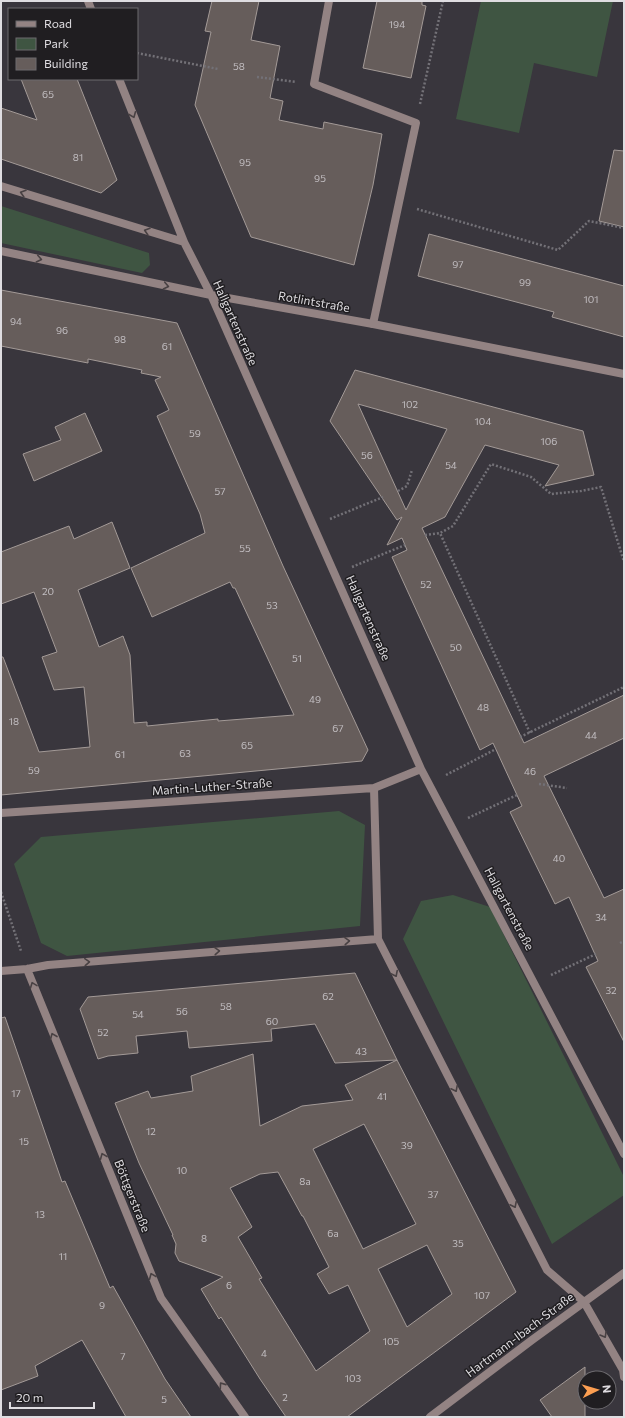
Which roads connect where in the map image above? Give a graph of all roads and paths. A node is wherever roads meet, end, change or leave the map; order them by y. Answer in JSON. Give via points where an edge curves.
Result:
{"nodes":[{"id":1,"x":329,"y":1,"type":"edge"},
{"id":2,"x":443,"y":1,"type":"edge"},
{"id":3,"x":138,"y":53,"type":"edge"},
{"id":4,"x":218,"y":69,"type":"dead end"},
{"id":5,"x":257,"y":77,"type":"dead end"},
{"id":6,"x":119,"y":80,"type":"edge"},
{"id":7,"x":314,"y":84,"type":"junction"},
{"id":8,"x":416,"y":123,"type":"junction"},
{"id":9,"x":1,"y":186,"type":"edge"},
{"id":10,"x":426,"y":212,"type":"dead end"},
{"id":11,"x":624,"y":228,"type":"edge"},
{"id":12,"x":184,"y":242,"type":"junction"},
{"id":13,"x":1,"y":251,"type":"edge"},
{"id":14,"x":211,"y":296,"type":"junction"},
{"id":15,"x":373,"y":324,"type":"junction"},
{"id":16,"x":624,"y":374,"type":"edge"},
{"id":17,"x":412,"y":470,"type":"dead end"},
{"id":18,"x":398,"y":491,"type":"dead end"},
{"id":19,"x":383,"y":497,"type":"dead end"},
{"id":20,"x":313,"y":526,"type":"junction"},
{"id":21,"x":440,"y":532,"type":"junction"},
{"id":22,"x":425,"y":535,"type":"dead end"},
{"id":23,"x":405,"y":545,"type":"dead end"},
{"id":24,"x":624,"y":562,"type":"edge"},
{"id":25,"x":335,"y":575,"type":"junction"},
{"id":26,"x":624,"y":687,"type":"edge"},
{"id":27,"x":530,"y":733,"type":"junction"},
{"id":28,"x":520,"y":737,"type":"dead end"},
{"id":29,"x":496,"y":749,"type":"dead end"},
{"id":30,"x":421,"y":769,"type":"junction"},
{"id":31,"x":429,"y":783,"type":"junction"},
{"id":32,"x":539,"y":784,"type":"dead end"},
{"id":33,"x":374,"y":788,"type":"junction"},
{"id":34,"x":566,"y":788,"type":"dead end"},
{"id":35,"x":517,"y":795,"type":"dead end"},
{"id":36,"x":1,"y":814,"type":"edge"},
{"id":37,"x":452,"y":827,"type":"junction"},
{"id":38,"x":1,"y":892,"type":"edge"},
{"id":39,"x":378,"y":939,"type":"junction"},
{"id":40,"x":624,"y":942,"type":"edge"},
{"id":41,"x":620,"y":943,"type":"dead end"},
{"id":42,"x":596,"y":954,"type":"dead end"},
{"id":43,"x":27,"y":969,"type":"junction"},
{"id":44,"x":1,"y":971,"type":"edge"},
{"id":45,"x":534,"y":983,"type":"junction"},
{"id":46,"x":624,"y":1154,"type":"edge"},
{"id":47,"x":624,"y":1273,"type":"edge"},
{"id":48,"x":584,"y":1302,"type":"junction"},
{"id":49,"x":624,"y":1377,"type":"edge"},
{"id":50,"x":245,"y":1417,"type":"edge"},
{"id":51,"x":430,"y":1417,"type":"edge"}],
"edges":[{"from":1,"to":7,"type":"street"},
{"from":2,"to":8,"type":"path"},
{"from":3,"to":4,"type":"path"},
{"from":5,"to":7,"type":"path"},
{"from":6,"to":12,"type":"street","name":"Hallgartenstraße","one_way":true},
{"from":7,"to":8,"type":"street"},
{"from":8,"to":15,"type":"street"},
{"from":12,"to":9,"type":"street","one_way":true},
{"from":10,"to":11,"type":"path","via":[[558,250],[589,221]]},
{"from":12,"to":14,"type":"street","name":"Hallgartenstraße"},
{"from":13,"to":14,"type":"street","name":"Rotlintstraße","one_way":true},
{"from":14,"to":15,"type":"street","name":"Rotlintstraße"},
{"from":14,"to":20,"type":"street","name":"Hallgartenstraße"},
{"from":15,"to":16,"type":"street","name":"Rotlintstraße"},
{"from":17,"to":18,"type":"path","via":[[408,486]]},
{"from":19,"to":20,"type":"path"},
{"from":20,"to":25,"type":"street","name":"Hallgartenstraße"},
{"from":21,"to":22,"type":"path"},
{"from":21,"to":24,"type":"path","via":[[453,526],[491,464],[531,477],[551,494],[601,486]]},
{"from":21,"to":27,"type":"path"},
{"from":23,"to":25,"type":"path"},
{"from":25,"to":30,"type":"street","name":"Hallgartenstraße"},
{"from":26,"to":27,"type":"path"},
{"from":27,"to":28,"type":"path"},
{"from":29,"to":31,"type":"path"},
{"from":30,"to":31,"type":"street","name":"Hallgartenstraße"},
{"from":30,"to":33,"type":"street","name":"Martin-Luther-Straße"},
{"from":31,"to":37,"type":"street","name":"Hallgartenstraße"},
{"from":32,"to":34,"type":"path"},
{"from":33,"to":36,"type":"street","name":"Martin-Luther-Straße"},
{"from":33,"to":39,"type":"street"},
{"from":35,"to":37,"type":"path"},
{"from":37,"to":45,"type":"street","name":"Hallgartenstraße"},
{"from":38,"to":43,"type":"path"},
{"from":43,"to":39,"type":"street","one_way":true,"via":[[48,965]]},
{"from":39,"to":48,"type":"street","one_way":true,"via":[[547,1270]]},
{"from":40,"to":41,"type":"path"},
{"from":42,"to":45,"type":"path"},
{"from":43,"to":44,"type":"street"},
{"from":50,"to":43,"type":"street","name":"Böttgerstraße","one_way":true,"via":[[161,1298]]},
{"from":45,"to":46,"type":"street","name":"Hallgartenstraße"},
{"from":47,"to":48,"type":"street","name":"Hartmann-Ibach-Straße"},
{"from":48,"to":49,"type":"street","one_way":true,"via":[[623,1370]]},
{"from":48,"to":51,"type":"street","name":"Hartmann-Ibach-Straße"}]}
